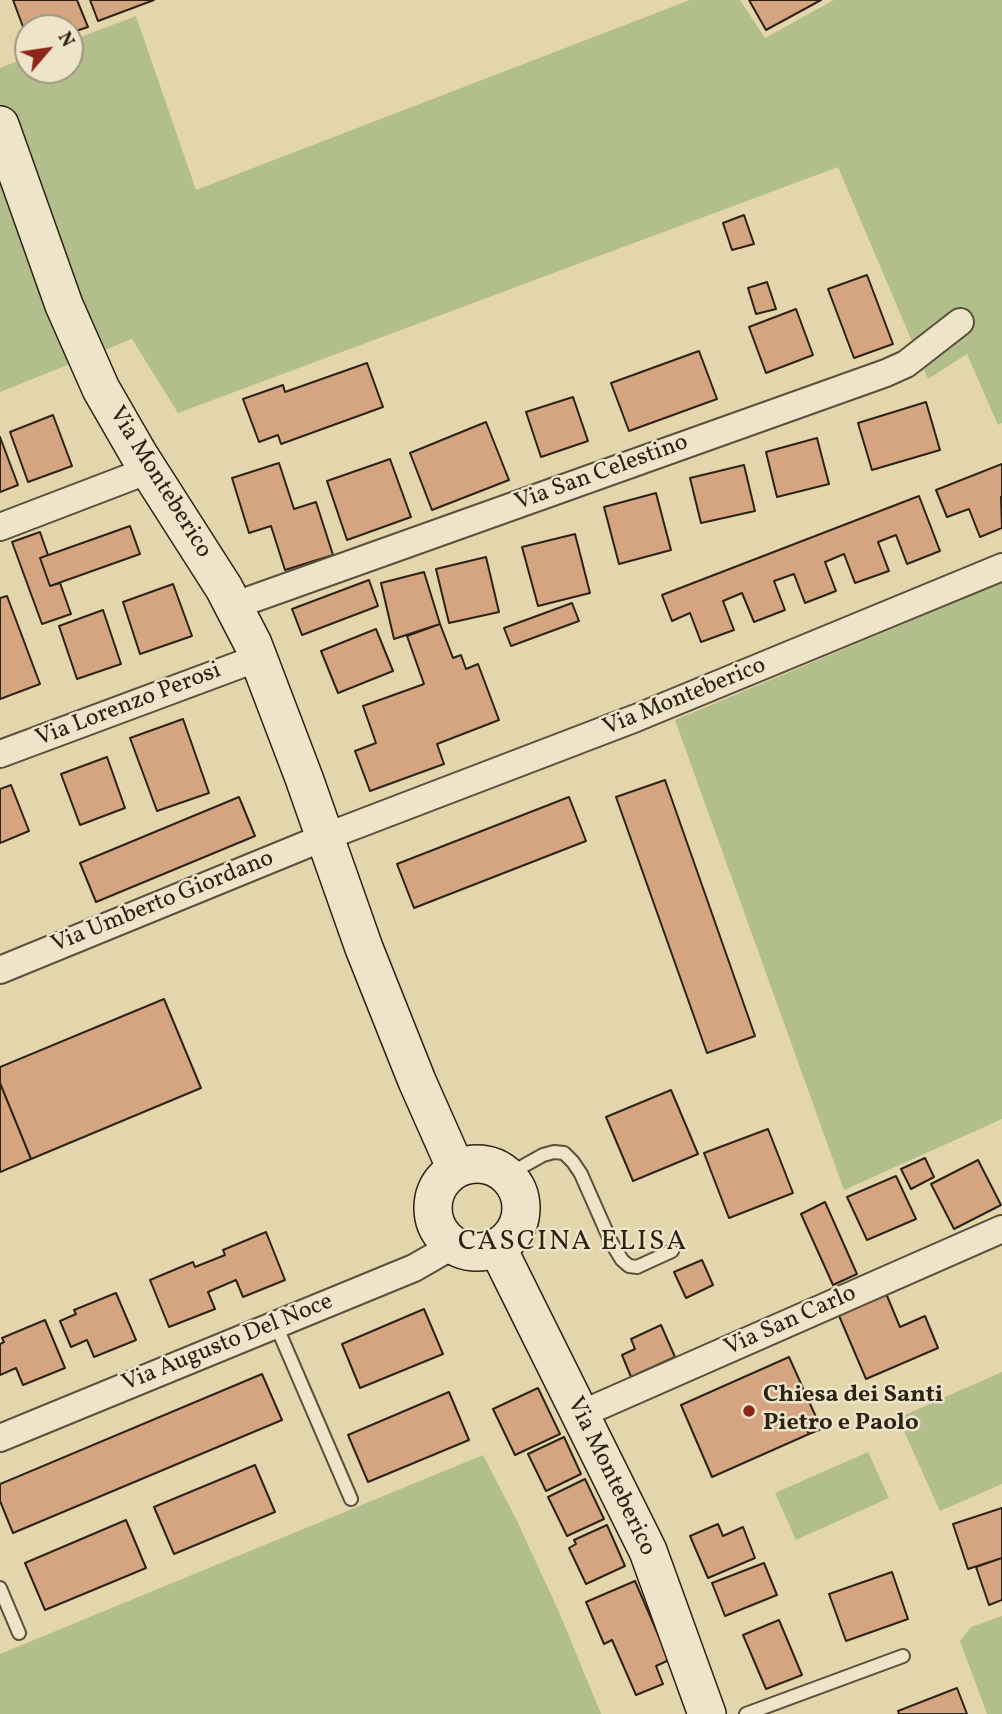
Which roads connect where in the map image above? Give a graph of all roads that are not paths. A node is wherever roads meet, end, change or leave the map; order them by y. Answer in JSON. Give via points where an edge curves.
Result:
{"nodes":[{"id":1,"x":0,"y":125,"type":"edge"},
{"id":2,"x":960,"y":322,"type":"dead end"},
{"id":3,"x":149,"y":470,"type":"junction"},
{"id":4,"x":0,"y":527,"type":"edge"},
{"id":5,"x":1002,"y":567,"type":"edge"},
{"id":6,"x":233,"y":606,"type":"junction"},
{"id":7,"x":258,"y":658,"type":"junction"},
{"id":8,"x":0,"y":754,"type":"edge"},
{"id":9,"x":325,"y":837,"type":"junction"},
{"id":10,"x":0,"y":970,"type":"edge"},
{"id":11,"x":456,"y":1170,"type":"junction"},
{"id":12,"x":509,"y":1178,"type":"junction"},
{"id":13,"x":1002,"y":1229,"type":"edge"},
{"id":14,"x":454,"y":1245,"type":"junction"},
{"id":15,"x":497,"y":1248,"type":"junction"},
{"id":16,"x":672,"y":1251,"type":"dead end"},
{"id":17,"x":276,"y":1325,"type":"junction"},
{"id":18,"x":579,"y":1415,"type":"junction"},
{"id":19,"x":0,"y":1438,"type":"edge"},
{"id":20,"x":351,"y":1499,"type":"dead end"},
{"id":21,"x":0,"y":1588,"type":"edge"},
{"id":22,"x":19,"y":1633,"type":"dead end"},
{"id":23,"x":903,"y":1656,"type":"dead end"},
{"id":24,"x":707,"y":1714,"type":"edge"},
{"id":25,"x":746,"y":1714,"type":"edge"}],
"edges":[{"from":1,"to":3,"type":"street","name":"Via Monteberico","via":[[64,305],[101,389]]},
{"from":2,"to":6,"type":"street","name":"Via San Celestino","via":[[906,364],[886,373]]},
{"from":3,"to":4,"type":"street"},
{"from":3,"to":6,"type":"street","name":"Via Monteberico"},
{"from":5,"to":9,"type":"street","name":"Via Monteberico","via":[[636,718]]},
{"from":6,"to":7,"type":"street","name":"Via Monteberico"},
{"from":7,"to":8,"type":"street","name":"Via Lorenzo Perosi"},
{"from":7,"to":9,"type":"street","name":"Via Monteberico"},
{"from":9,"to":10,"type":"street","name":"Via Umberto Giordano"},
{"from":9,"to":11,"type":"street","name":"Via Monteberico","via":[[369,960]]},
{"from":11,"to":12,"type":"street","via":[[484,1165]]},
{"from":11,"to":14,"type":"street","via":[[444,1179],[433,1207],[442,1235]]},
{"from":12,"to":15,"type":"street","via":[[521,1210],[519,1222]]},
{"from":12,"to":16,"type":"lane","via":[[543,1155],[564,1153],[581,1174],[622,1260],[636,1267]]},
{"from":13,"to":18,"type":"street","name":"Via San Carlo"},
{"from":14,"to":15,"type":"street","via":[[467,1251]]},
{"from":14,"to":17,"type":"street","name":"Via Augusto Del Noce","via":[[414,1268]]},
{"from":15,"to":18,"type":"street","name":"Via Monteberico"},
{"from":17,"to":19,"type":"street","name":"Via Augusto Del Noce"},
{"from":17,"to":20,"type":"lane"},
{"from":18,"to":24,"type":"street","name":"Via Monteberico","via":[[648,1551]]},
{"from":21,"to":22,"type":"lane"},
{"from":23,"to":25,"type":"lane"}]}
